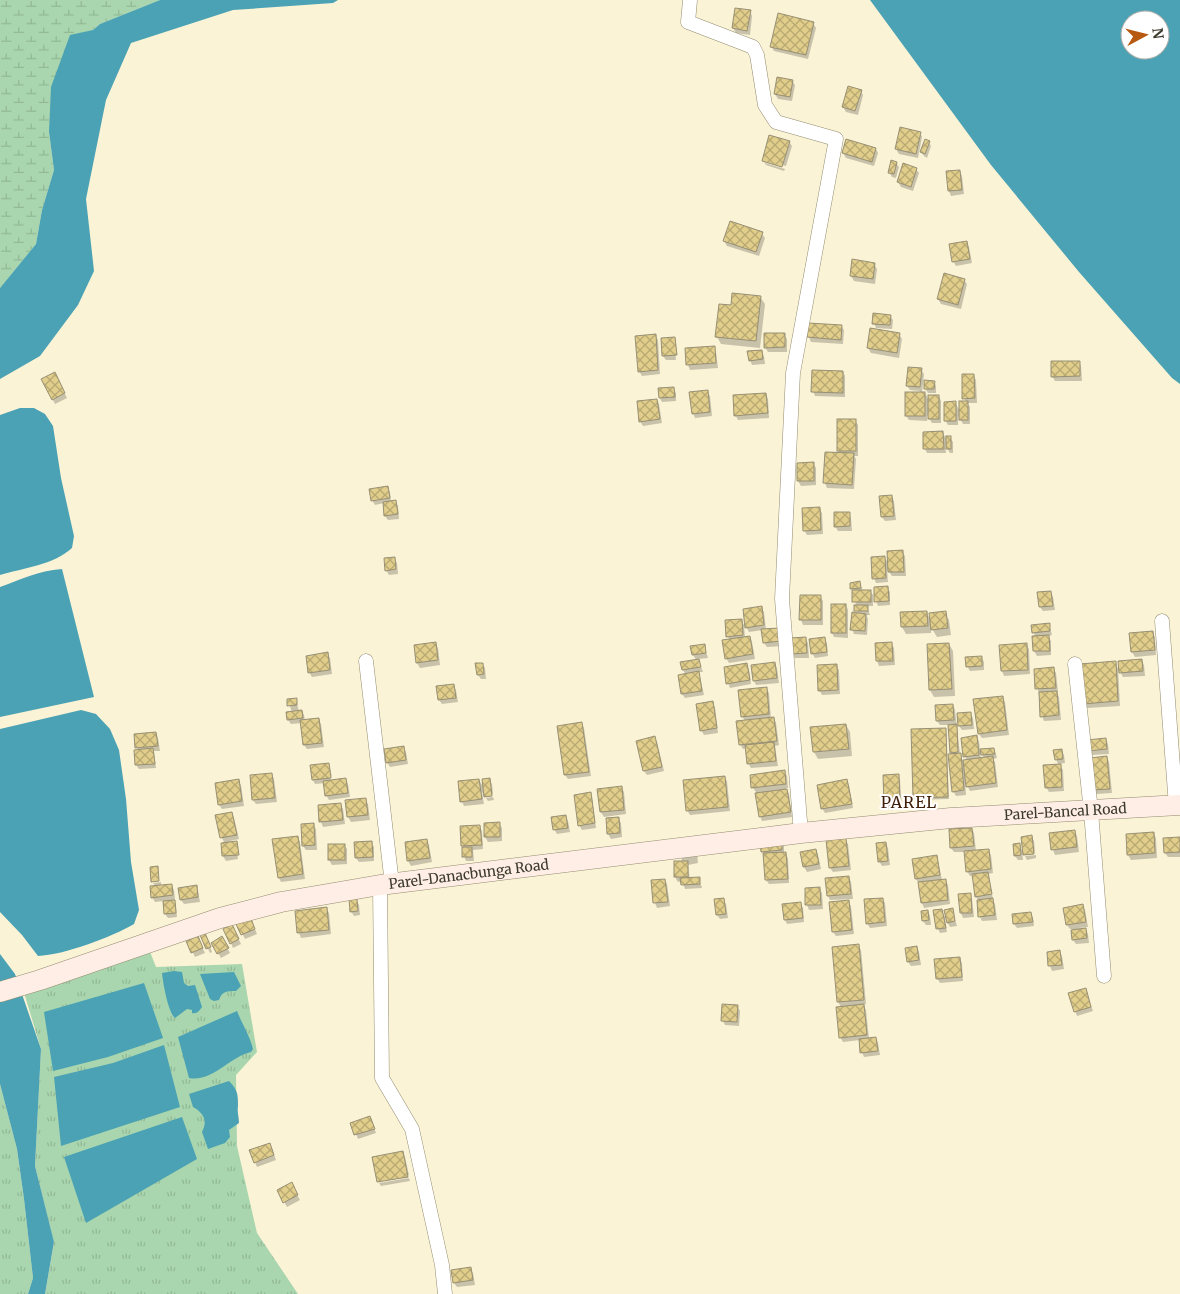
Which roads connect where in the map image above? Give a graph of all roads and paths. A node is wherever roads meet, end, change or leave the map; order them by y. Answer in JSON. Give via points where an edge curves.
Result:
{"nodes":[{"id":1,"x":690,"y":0,"type":"edge"},
{"id":2,"x":1162,"y":621,"type":"dead end"},
{"id":3,"x":366,"y":661,"type":"dead end"},
{"id":4,"x":1075,"y":664,"type":"dead end"},
{"id":5,"x":1178,"y":806,"type":"edge"},
{"id":6,"x":1091,"y":811,"type":"junction"},
{"id":7,"x":951,"y":818,"type":"joint"},
{"id":8,"x":802,"y":833,"type":"junction"},
{"id":9,"x":386,"y":885,"type":"junction"},
{"id":10,"x":1104,"y":976,"type":"dead end"},
{"id":11,"x":0,"y":992,"type":"edge"},
{"id":12,"x":445,"y":1294,"type":"edge"}],
"edges":[{"from":1,"to":8,"type":"street","via":[[688,22],[753,47],[765,105],[776,122],[836,139],[793,373],[782,599]]},
{"from":2,"to":5,"type":"street"},
{"from":3,"to":9,"type":"street"},
{"from":4,"to":6,"type":"street"},
{"from":5,"to":6,"type":"main road","name":"Parel-Bancal Road"},
{"from":6,"to":7,"type":"main road","name":"Parel-Bancal Road"},
{"from":6,"to":10,"type":"street"},
{"from":7,"to":8,"type":"main road","name":"Parel-Danacbunga Road"},
{"from":8,"to":9,"type":"main road","name":"Parel-Danacbunga Road"},
{"from":9,"to":11,"type":"main road","name":"Parel-Danacbunga Road","via":[[280,902],[220,918]]},
{"from":9,"to":12,"type":"street","via":[[382,1078],[412,1129],[442,1265]]}]}
